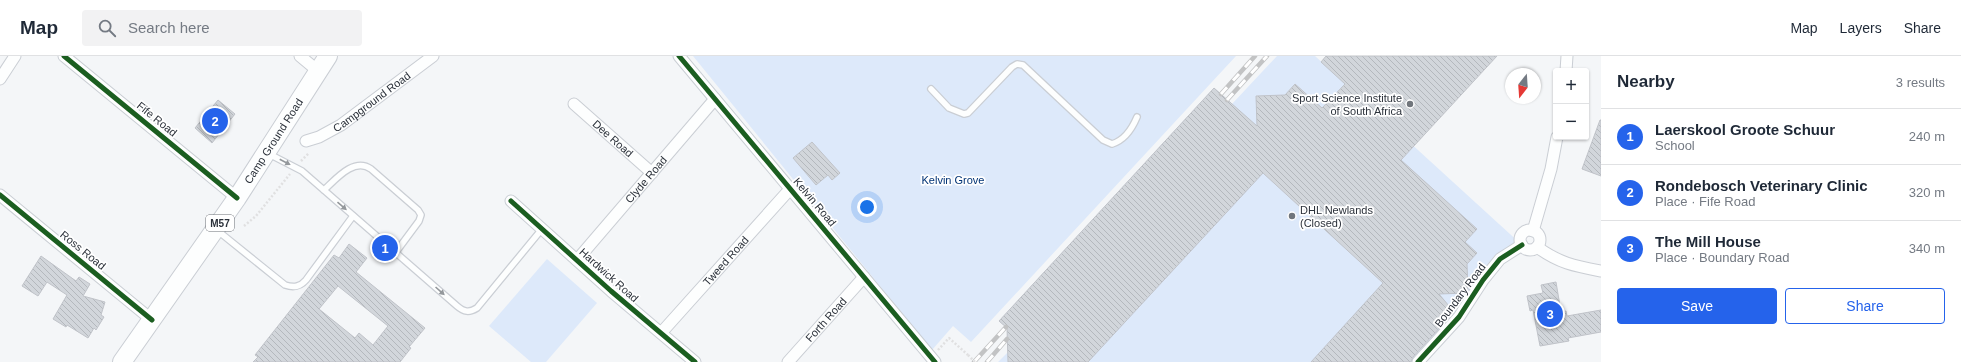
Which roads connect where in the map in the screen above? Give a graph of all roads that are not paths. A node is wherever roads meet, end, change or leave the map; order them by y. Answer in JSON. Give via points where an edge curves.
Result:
{"nodes":[{"id":1,"x":15,"y":56,"type":"edge"},
{"id":2,"x":64,"y":56,"type":"edge"},
{"id":3,"x":300,"y":56,"type":"edge"},
{"id":4,"x":328,"y":56,"type":"edge"},
{"id":5,"x":433,"y":56,"type":"edge"},
{"id":6,"x":679,"y":56,"type":"edge"},
{"id":7,"x":1567,"y":56,"type":"edge"},
{"id":8,"x":1566,"y":68,"type":"edge"},
{"id":9,"x":318,"y":71,"type":"junction"},
{"id":10,"x":0,"y":79,"type":"edge"},
{"id":11,"x":931,"y":89,"type":"dead end"},
{"id":12,"x":715,"y":99,"type":"junction"},
{"id":13,"x":574,"y":104,"type":"dead end"},
{"id":14,"x":1138,"y":117,"type":"dead end"},
{"id":15,"x":310,"y":140,"type":"road end"},
{"id":16,"x":1557,"y":140,"type":"edge"},
{"id":17,"x":268,"y":153,"type":"junction"},
{"id":18,"x":652,"y":173,"type":"junction"},
{"id":19,"x":791,"y":188,"type":"junction"},
{"id":20,"x":324,"y":190,"type":"junction"},
{"id":21,"x":0,"y":195,"type":"edge"},
{"id":22,"x":237,"y":198,"type":"junction"},
{"id":23,"x":511,"y":201,"type":"dead end"},
{"id":24,"x":353,"y":216,"type":"junction"},
{"id":25,"x":216,"y":229,"type":"junction"},
{"id":26,"x":542,"y":229,"type":"junction"},
{"id":27,"x":1533,"y":230,"type":"junction"},
{"id":28,"x":1522,"y":245,"type":"junction"},
{"id":29,"x":1537,"y":247,"type":"junction"},
{"id":30,"x":396,"y":252,"type":"junction"},
{"id":31,"x":577,"y":260,"type":"junction"},
{"id":32,"x":1601,"y":270,"type":"edge"},
{"id":33,"x":864,"y":277,"type":"junction"},
{"id":34,"x":152,"y":320,"type":"junction"},
{"id":35,"x":661,"y":333,"type":"junction"},
{"id":36,"x":934,"y":359,"type":"edge"},
{"id":37,"x":122,"y":362,"type":"edge"},
{"id":38,"x":695,"y":362,"type":"edge"},
{"id":39,"x":788,"y":362,"type":"edge"},
{"id":40,"x":1418,"y":362,"type":"edge"}],
"edges":[{"from":1,"to":10,"type":"street"},
{"from":2,"to":22,"type":"street","name":"Fife Road"},
{"from":3,"to":9,"type":"street"},
{"from":4,"to":9,"type":"main road","name":"Camp Ground Road","number":"M57"},
{"from":5,"to":15,"type":"street","name":"Campground Road","via":[[341,125]]},
{"from":6,"to":12,"type":"street","name":"Kelvin Road"},
{"from":7,"to":8,"type":"street"},
{"from":9,"to":17,"type":"main road","name":"Camp Ground Road","number":"M57"},
{"from":11,"to":14,"type":"lane","via":[[949,108],[968,113],[1012,66],[1017,64],[1023,66],[1103,140],[1112,144],[1120,142]]},
{"from":12,"to":18,"type":"street","name":"Clyde Road"},
{"from":12,"to":19,"type":"street","name":"Kelvin Road"},
{"from":13,"to":18,"type":"street","name":"Dee Road"},
{"from":16,"to":27,"type":"street"},
{"from":17,"to":20,"type":"lane","one_way":true,"via":[[296,168]]},
{"from":17,"to":22,"type":"main road","name":"Camp Ground Road","number":"M57"},
{"from":18,"to":31,"type":"street","name":"Clyde Road"},
{"from":19,"to":33,"type":"street","name":"Kelvin Road"},
{"from":19,"to":35,"type":"street","name":"Tweed Road"},
{"from":20,"to":24,"type":"lane","one_way":true},
{"from":20,"to":30,"type":"lane","via":[[354,166],[362,165],[371,169],[412,204],[421,215],[419,221]]},
{"from":21,"to":34,"type":"street","name":"Ross Road"},
{"from":22,"to":25,"type":"main road","name":"Camp Ground Road","number":"M57"},
{"from":23,"to":26,"type":"street","name":"Hardwick Road"},
{"from":24,"to":25,"type":"lane","via":[[306,280],[301,285],[292,287],[285,285]]},
{"from":24,"to":30,"type":"lane"},
{"from":25,"to":34,"type":"main road","name":"Camp Ground Road","number":"M57"},
{"from":30,"to":26,"type":"lane","one_way":true,"via":[[457,306],[469,312],[477,308]]},
{"from":26,"to":31,"type":"street","name":"Hardwick Road"},
{"from":27,"to":28,"type":"street","via":[[1522,234]]},
{"from":27,"to":29,"type":"street","via":[[1539,236]]},
{"from":28,"to":29,"type":"street","via":[[1529,250]]},
{"from":28,"to":40,"type":"street","name":"Boundary Road","via":[[1500,259],[1458,317]]},
{"from":29,"to":32,"type":"street","via":[[1565,264]]},
{"from":31,"to":35,"type":"street","name":"Hardwick Road"},
{"from":33,"to":36,"type":"street","name":"Kelvin Road"},
{"from":33,"to":39,"type":"street","name":"Forth Road"},
{"from":34,"to":37,"type":"main road","name":"Camp Ground Road","number":"M57"},
{"from":35,"to":38,"type":"street","name":"Hardwick Road"}]}
